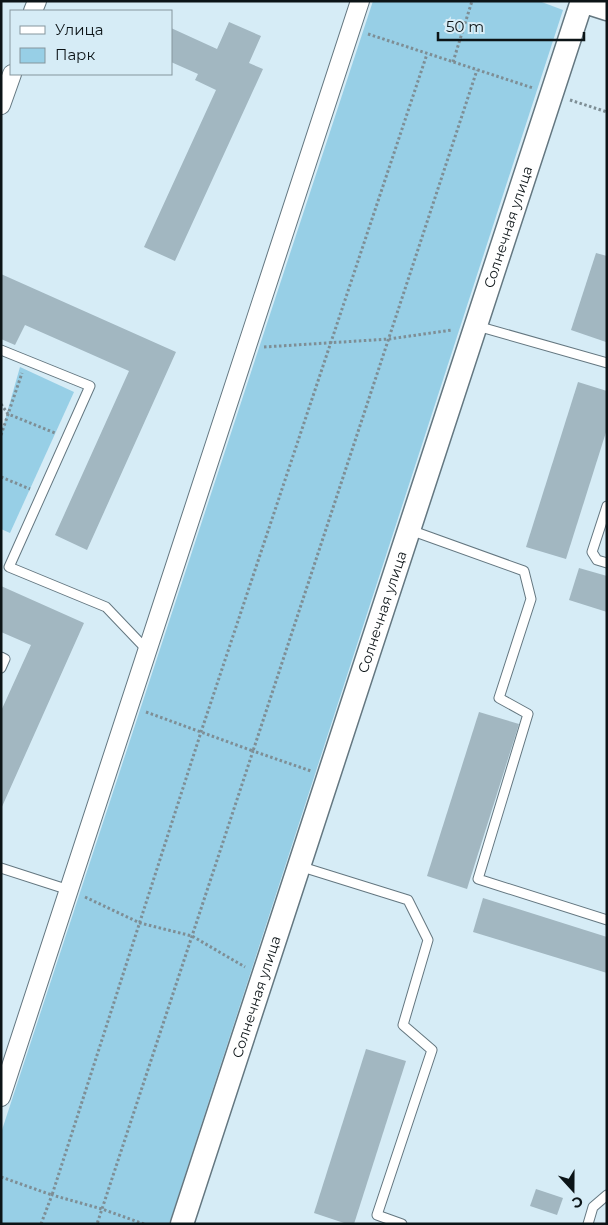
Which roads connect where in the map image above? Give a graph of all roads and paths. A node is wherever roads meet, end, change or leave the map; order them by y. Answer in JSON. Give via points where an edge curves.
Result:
{"nodes":[{"id":1,"x":360,"y":1,"type":"edge"},
{"id":2,"x":472,"y":1,"type":"edge"},
{"id":3,"x":582,"y":1,"type":"edge"},
{"id":4,"x":607,"y":9,"type":"edge"},
{"id":5,"x":351,"y":29,"type":"junction"},
{"id":6,"x":427,"y":54,"type":"junction"},
{"id":7,"x":453,"y":62,"type":"junction"},
{"id":8,"x":478,"y":70,"type":"junction"},
{"id":9,"x":12,"y":75,"type":"edge"},
{"id":10,"x":552,"y":94,"type":"junction"},
{"id":11,"x":1,"y":105,"type":"edge"},
{"id":12,"x":607,"y":112,"type":"edge"},
{"id":13,"x":476,"y":326,"type":"junction"},
{"id":14,"x":389,"y":339,"type":"junction"},
{"id":15,"x":331,"y":342,"type":"junction"},
{"id":16,"x":246,"y":348,"type":"junction"},
{"id":17,"x":1,"y":350,"type":"edge"},
{"id":18,"x":26,"y":360,"type":"junction"},
{"id":19,"x":606,"y":362,"type":"edge"},
{"id":20,"x":1,"y":404,"type":"edge"},
{"id":21,"x":8,"y":414,"type":"junction"},
{"id":22,"x":1,"y":435,"type":"edge"},
{"id":23,"x":67,"y":438,"type":"junction"},
{"id":24,"x":1,"y":477,"type":"edge"},
{"id":25,"x":42,"y":494,"type":"junction"},
{"id":26,"x":607,"y":506,"type":"edge"},
{"id":27,"x":410,"y":530,"type":"junction"},
{"id":28,"x":607,"y":563,"type":"edge"},
{"id":29,"x":147,"y":650,"type":"junction"},
{"id":30,"x":1,"y":657,"type":"edge"},
{"id":31,"x":1,"y":668,"type":"edge"},
{"id":32,"x":129,"y":706,"type":"junction"},
{"id":33,"x":201,"y":732,"type":"junction"},
{"id":34,"x":253,"y":751,"type":"junction"},
{"id":35,"x":329,"y":776,"type":"junction"},
{"id":36,"x":299,"y":866,"type":"junction"},
{"id":37,"x":1,"y":868,"type":"edge"},
{"id":38,"x":69,"y":890,"type":"junction"},
{"id":39,"x":607,"y":920,"type":"edge"},
{"id":40,"x":140,"y":922,"type":"junction"},
{"id":41,"x":192,"y":936,"type":"junction"},
{"id":42,"x":263,"y":978,"type":"junction"},
{"id":43,"x":1,"y":1097,"type":"edge"},
{"id":44,"x":1,"y":1177,"type":"edge"},
{"id":45,"x":52,"y":1195,"type":"junction"},
{"id":46,"x":607,"y":1195,"type":"edge"},
{"id":47,"x":102,"y":1209,"type":"junction"},
{"id":48,"x":41,"y":1224,"type":"edge"},
{"id":49,"x":97,"y":1224,"type":"edge"},
{"id":50,"x":144,"y":1224,"type":"edge"},
{"id":51,"x":182,"y":1224,"type":"edge"},
{"id":52,"x":402,"y":1224,"type":"edge"},
{"id":53,"x":588,"y":1224,"type":"edge"}],
"edges":[{"from":1,"to":5,"type":"street"},
{"from":2,"to":7,"type":"path"},
{"from":3,"to":4,"type":"street"},
{"from":3,"to":10,"type":"street","name":"Солнечная улица"},
{"from":5,"to":6,"type":"path"},
{"from":5,"to":16,"type":"street"},
{"from":6,"to":7,"type":"path"},
{"from":6,"to":15,"type":"path"},
{"from":7,"to":8,"type":"path"},
{"from":8,"to":10,"type":"path"},
{"from":8,"to":14,"type":"path"},
{"from":9,"to":11,"type":"street"},
{"from":10,"to":12,"type":"path"},
{"from":10,"to":13,"type":"street","name":"Солнечная улица"},
{"from":13,"to":14,"type":"path"},
{"from":13,"to":19,"type":"lane"},
{"from":13,"to":27,"type":"street","name":"Солнечная улица"},
{"from":14,"to":15,"type":"path"},
{"from":14,"to":34,"type":"path"},
{"from":15,"to":16,"type":"path"},
{"from":15,"to":33,"type":"path"},
{"from":16,"to":29,"type":"street"},
{"from":17,"to":18,"type":"lane"},
{"from":18,"to":21,"type":"path"},
{"from":18,"to":23,"type":"lane","via":[[90,386]]},
{"from":20,"to":21,"type":"path"},
{"from":21,"to":22,"type":"path"},
{"from":21,"to":23,"type":"path"},
{"from":23,"to":25,"type":"lane"},
{"from":24,"to":25,"type":"path"},
{"from":25,"to":29,"type":"lane","via":[[10,567],[106,607]]},
{"from":26,"to":28,"type":"lane","via":[[592,552],[597,560]]},
{"from":27,"to":35,"type":"street","name":"Солнечная улица"},
{"from":27,"to":39,"type":"lane","via":[[524,571],[531,599],[499,698],[528,714],[478,879]]},
{"from":29,"to":32,"type":"street"},
{"from":30,"to":31,"type":"lane","via":[[5,659]]},
{"from":32,"to":33,"type":"path"},
{"from":32,"to":38,"type":"street"},
{"from":33,"to":34,"type":"path"},
{"from":33,"to":40,"type":"path"},
{"from":34,"to":35,"type":"path"},
{"from":34,"to":41,"type":"path"},
{"from":35,"to":36,"type":"street","name":"Солнечная улица"},
{"from":36,"to":42,"type":"street","name":"Солнечная улица"},
{"from":36,"to":52,"type":"lane","via":[[408,900],[428,940],[404,1025],[432,1050],[377,1216]]},
{"from":37,"to":38,"type":"lane"},
{"from":38,"to":40,"type":"path"},
{"from":38,"to":43,"type":"street"},
{"from":40,"to":41,"type":"path"},
{"from":40,"to":45,"type":"path"},
{"from":41,"to":42,"type":"path"},
{"from":41,"to":47,"type":"path"},
{"from":42,"to":51,"type":"street","name":"Солнечная улица"},
{"from":44,"to":45,"type":"path"},
{"from":45,"to":47,"type":"path"},
{"from":45,"to":48,"type":"path"},
{"from":46,"to":53,"type":"lane","via":[[593,1207]]},
{"from":47,"to":49,"type":"path"},
{"from":47,"to":50,"type":"path"}]}
